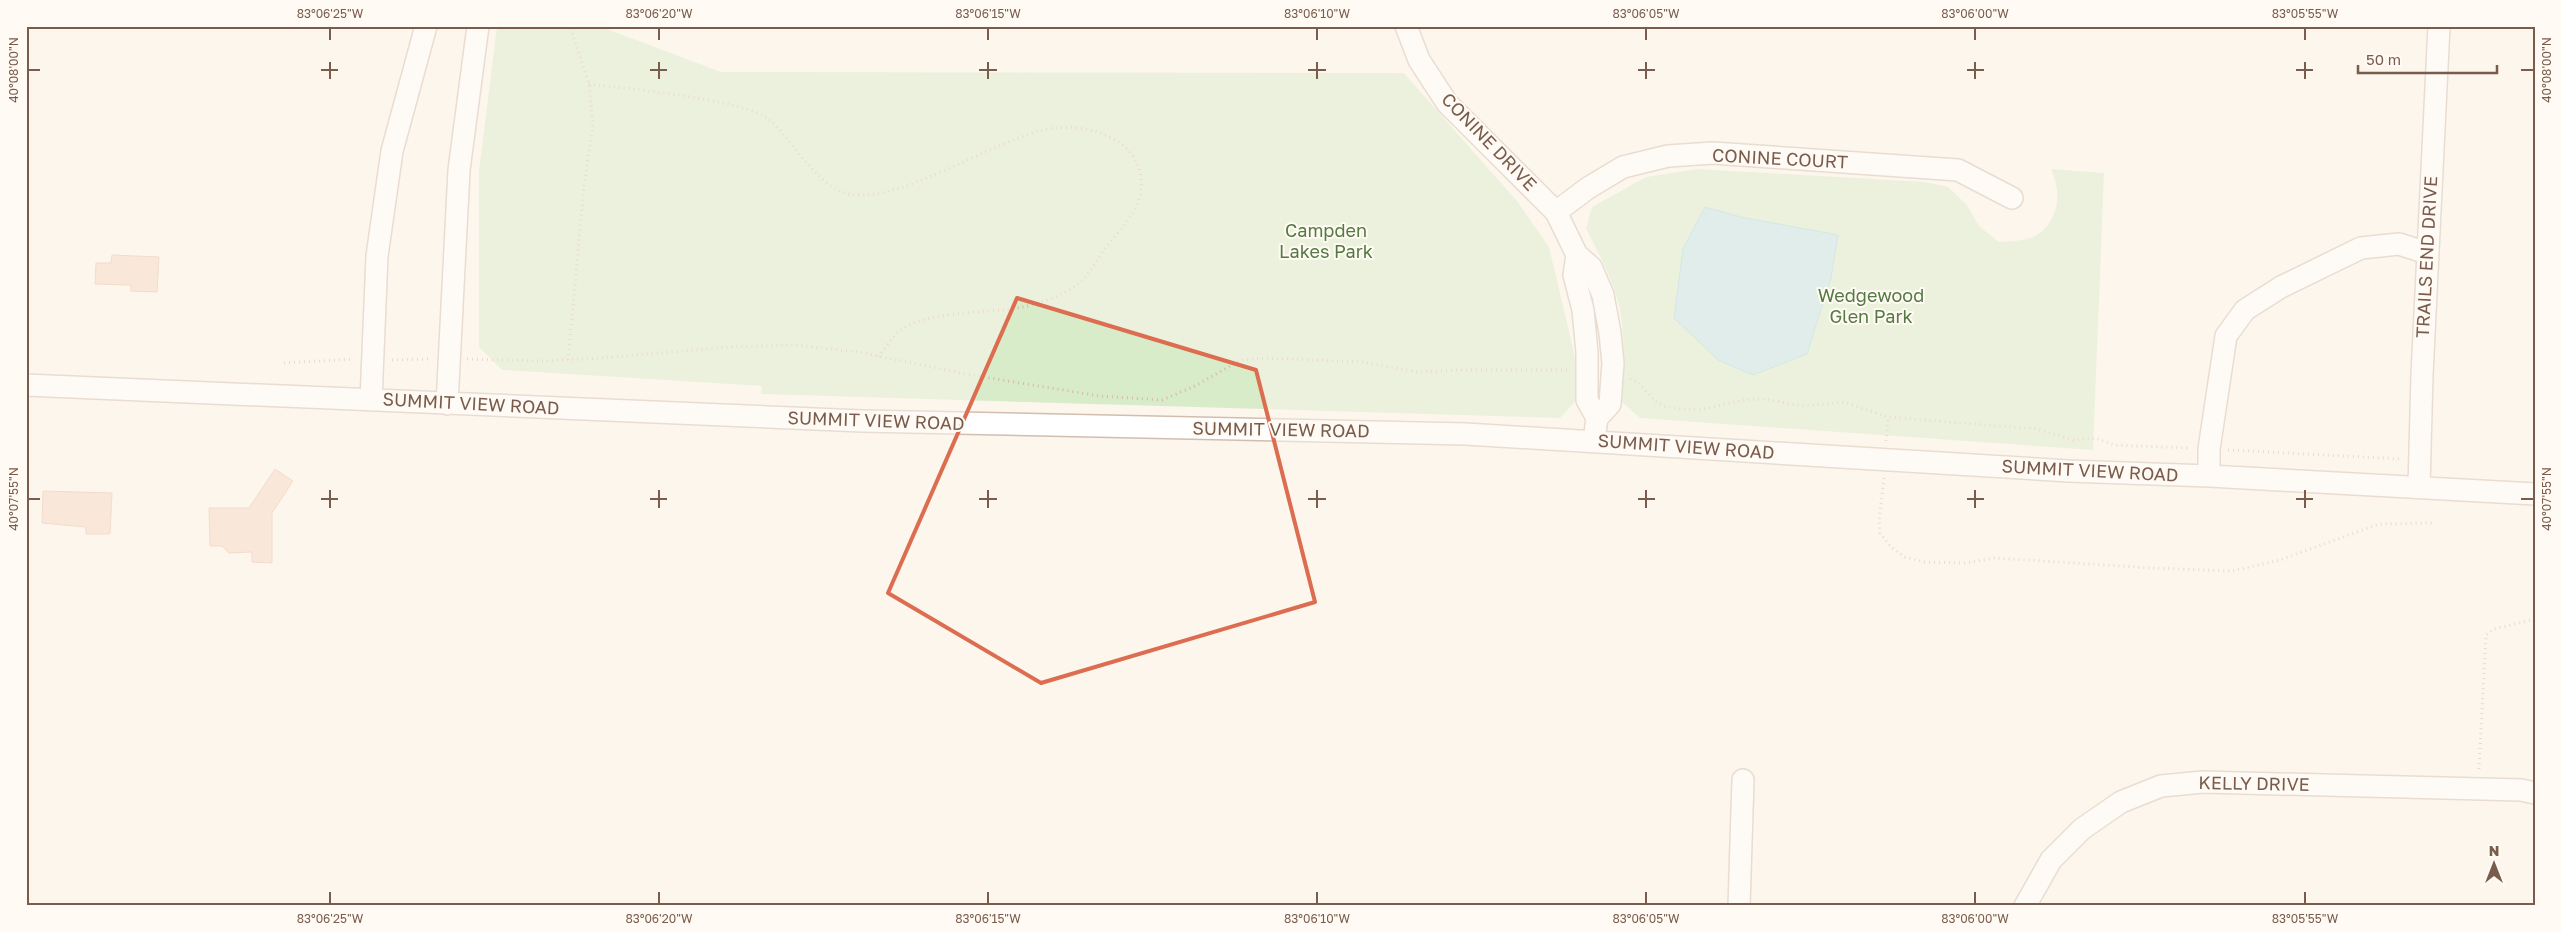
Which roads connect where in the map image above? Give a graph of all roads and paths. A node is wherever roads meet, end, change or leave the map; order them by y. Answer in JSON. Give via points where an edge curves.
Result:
{"nodes":[{"id":1,"x":426,"y":26,"type":"edge"},
{"id":2,"x":478,"y":26,"type":"edge"},
{"id":3,"x":570,"y":26,"type":"edge"},
{"id":4,"x":1406,"y":26,"type":"edge"},
{"id":5,"x":2439,"y":26,"type":"edge"},
{"id":6,"x":589,"y":84,"type":"junction"},
{"id":7,"x":2012,"y":198,"type":"dead end"},
{"id":8,"x":1556,"y":212,"type":"junction"},
{"id":9,"x":2427,"y":253,"type":"junction"},
{"id":10,"x":1577,"y":255,"type":"junction"},
{"id":11,"x":879,"y":357,"type":"junction"},
{"id":12,"x":450,"y":359,"type":"junction"},
{"id":13,"x":373,"y":360,"type":"junction"},
{"id":14,"x":568,"y":360,"type":"junction"},
{"id":15,"x":284,"y":363,"type":"dead end"},
{"id":16,"x":1587,"y":371,"type":"junction"},
{"id":17,"x":1613,"y":374,"type":"junction"},
{"id":18,"x":26,"y":385,"type":"edge"},
{"id":19,"x":371,"y":400,"type":"junction"},
{"id":20,"x":447,"y":404,"type":"junction"},
{"id":21,"x":1888,"y":417,"type":"junction"},
{"id":22,"x":1598,"y":418,"type":"junction"},
{"id":23,"x":1594,"y":441,"type":"junction"},
{"id":24,"x":1886,"y":442,"type":"dead end"},
{"id":25,"x":2209,"y":449,"type":"junction"},
{"id":26,"x":1884,"y":476,"type":"dead end"},
{"id":27,"x":2209,"y":476,"type":"junction"},
{"id":28,"x":2419,"y":477,"type":"junction"},
{"id":29,"x":2535,"y":494,"type":"edge"},
{"id":30,"x":2432,"y":523,"type":"dead end"},
{"id":31,"x":2535,"y":619,"type":"edge"},
{"id":32,"x":1743,"y":780,"type":"dead end"},
{"id":33,"x":2479,"y":789,"type":"junction"},
{"id":34,"x":2535,"y":793,"type":"edge"},
{"id":35,"x":1740,"y":906,"type":"edge"},
{"id":36,"x":2025,"y":906,"type":"edge"}],
"edges":[{"from":1,"to":13,"type":"street","via":[[392,151],[377,256]]},
{"from":2,"to":12,"type":"street","via":[[459,170]]},
{"from":3,"to":6,"type":"path"},
{"from":4,"to":8,"type":"street","name":"CONINE DRIVE","via":[[1419,60],[1447,103]]},
{"from":5,"to":9,"type":"street","name":"TRAILS END DRIVE"},
{"from":6,"to":11,"type":"path","via":[[703,100],[759,113],[770,120],[822,177],[842,192],[888,192],[1010,140],[1055,128],[1105,133],[1127,148],[1137,163],[1141,188],[1138,201],[1131,216],[1079,284],[1025,307],[926,318],[897,332]]},
{"from":6,"to":14,"type":"path","via":[[593,125]]},
{"from":7,"to":8,"type":"street","name":"CONINE COURT","via":[[1958,170],[1713,153],[1668,156],[1623,167]]},
{"from":8,"to":10,"type":"street","name":"CONINE DRIVE"},
{"from":9,"to":25,"type":"street","via":[[2399,244],[2361,248],[2281,287],[2246,310],[2226,336]]},
{"from":9,"to":28,"type":"street","name":"TRAILS END DRIVE"},
{"from":10,"to":16,"type":"street","via":[[1574,275],[1583,310]]},
{"from":10,"to":17,"type":"street","name":"CONINE DRIVE","via":[[1591,267],[1603,294]]},
{"from":11,"to":14,"type":"path","via":[[795,345]]},
{"from":11,"to":16,"type":"path","via":[[1065,391],[1162,400],[1241,360],[1265,358],[1362,362],[1418,372]]},
{"from":12,"to":13,"type":"path"},
{"from":12,"to":14,"type":"path"},
{"from":12,"to":20,"type":"street"},
{"from":13,"to":15,"type":"path"},
{"from":13,"to":19,"type":"street"},
{"from":16,"to":22,"type":"street","via":[[1587,400]]},
{"from":17,"to":21,"type":"path","via":[[1638,382],[1663,406],[1680,409],[1699,410],[1763,399],[1804,406],[1844,402]]},
{"from":17,"to":22,"type":"street","name":"CONINE DRIVE","via":[[1610,404]]},
{"from":18,"to":19,"type":"street","name":"SUMMIT VIEW ROAD"},
{"from":19,"to":20,"type":"street","name":"SUMMIT VIEW ROAD"},
{"from":20,"to":23,"type":"street","name":"SUMMIT VIEW ROAD","via":[[862,421],[1466,434]]},
{"from":21,"to":24,"type":"path"},
{"from":21,"to":25,"type":"path","via":[[2037,428],[2073,440],[2095,438],[2114,445]]},
{"from":22,"to":23,"type":"street","name":"CONINE DRIVE"},
{"from":23,"to":27,"type":"street","name":"SUMMIT VIEW ROAD","via":[[2069,471]]},
{"from":25,"to":27,"type":"street"},
{"from":25,"to":28,"type":"path","via":[[2400,459]]},
{"from":26,"to":30,"type":"path","via":[[1880,533],[1905,557],[1925,562],[1965,563],[2004,558],[2232,571],[2280,560],[2379,524]]},
{"from":27,"to":28,"type":"street","name":"SUMMIT VIEW ROAD"},
{"from":28,"to":29,"type":"street","name":"SUMMIT VIEW ROAD"},
{"from":31,"to":33,"type":"path","via":[[2486,634]]},
{"from":32,"to":35,"type":"street"},
{"from":33,"to":34,"type":"street","name":"KELLY DRIVE"},
{"from":33,"to":36,"type":"street","name":"KELLY DRIVE","via":[[2202,782],[2161,786],[2120,802],[2082,829],[2051,860]]}]}
